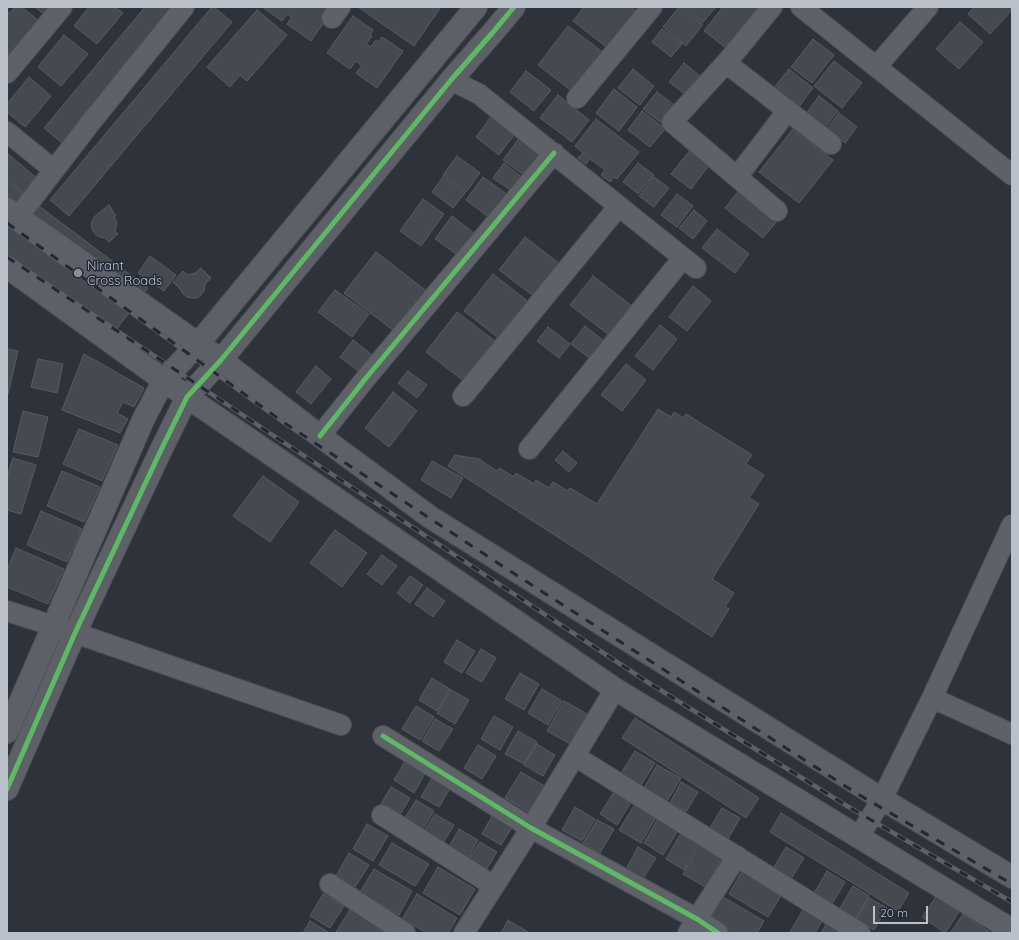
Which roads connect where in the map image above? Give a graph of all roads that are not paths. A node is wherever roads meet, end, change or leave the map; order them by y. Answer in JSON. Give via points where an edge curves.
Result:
{"nodes":[{"id":1,"x":62,"y":7,"type":"edge"},
{"id":2,"x":184,"y":7,"type":"edge"},
{"id":3,"x":514,"y":7,"type":"edge"},
{"id":4,"x":652,"y":7,"type":"edge"},
{"id":5,"x":772,"y":7,"type":"edge"},
{"id":6,"x":928,"y":7,"type":"edge"},
{"id":7,"x":805,"y":8,"type":"edge"},
{"id":8,"x":468,"y":10,"type":"edge"},
{"id":9,"x":726,"y":63,"type":"junction"},
{"id":10,"x":876,"y":66,"type":"junction"},
{"id":11,"x":7,"y":73,"type":"edge"},
{"id":12,"x":451,"y":80,"type":"junction"},
{"id":13,"x":577,"y":98,"type":"dead end"},
{"id":14,"x":788,"y":110,"type":"junction"},
{"id":15,"x":7,"y":132,"type":"edge"},
{"id":16,"x":831,"y":144,"type":"dead end"},
{"id":17,"x":554,"y":153,"type":"junction"},
{"id":18,"x":54,"y":170,"type":"junction"},
{"id":19,"x":1012,"y":175,"type":"edge"},
{"id":20,"x":737,"y":177,"type":"junction"},
{"id":21,"x":619,"y":206,"type":"junction"},
{"id":22,"x":777,"y":211,"type":"dead end"},
{"id":23,"x":13,"y":213,"type":"edge"},
{"id":24,"x":7,"y":267,"type":"edge"},
{"id":25,"x":198,"y":344,"type":"junction"},
{"id":26,"x":221,"y":360,"type":"junction"},
{"id":27,"x":164,"y":380,"type":"junction"},
{"id":28,"x":463,"y":396,"type":"dead end"},
{"id":29,"x":187,"y":397,"type":"junction"},
{"id":30,"x":320,"y":436,"type":"junction"},
{"id":31,"x":529,"y":449,"type":"dead end"},
{"id":32,"x":1012,"y":524,"type":"edge"},
{"id":33,"x":7,"y":611,"type":"edge"},
{"id":34,"x":53,"y":626,"type":"junction"},
{"id":35,"x":75,"y":633,"type":"junction"},
{"id":36,"x":614,"y":689,"type":"junction"},
{"id":37,"x":932,"y":698,"type":"junction"},
{"id":38,"x":342,"y":725,"type":"dead end"},
{"id":39,"x":7,"y":732,"type":"edge"},
{"id":40,"x":1012,"y":734,"type":"edge"},
{"id":41,"x":383,"y":736,"type":"dead end"},
{"id":42,"x":586,"y":763,"type":"dead end"},
{"id":43,"x":7,"y":789,"type":"edge"},
{"id":44,"x":882,"y":799,"type":"junction"},
{"id":45,"x":382,"y":815,"type":"dead end"},
{"id":46,"x":531,"y":828,"type":"junction"},
{"id":47,"x":858,"y":836,"type":"junction"},
{"id":48,"x":737,"y":856,"type":"junction"},
{"id":49,"x":1012,"y":877,"type":"edge"},
{"id":50,"x":330,"y":884,"type":"dead end"},
{"id":51,"x":494,"y":886,"type":"junction"},
{"id":52,"x":693,"y":926,"type":"edge"},
{"id":53,"x":1012,"y":930,"type":"edge"},
{"id":54,"x":405,"y":933,"type":"edge"},
{"id":55,"x":464,"y":933,"type":"edge"},
{"id":56,"x":718,"y":933,"type":"edge"},
{"id":57,"x":860,"y":933,"type":"edge"}],
"edges":[{"from":1,"to":11,"type":"street"},
{"from":2,"to":18,"type":"street"},
{"from":3,"to":12,"type":"main road"},
{"from":4,"to":13,"type":"street"},
{"from":5,"to":9,"type":"street"},
{"from":6,"to":10,"type":"street"},
{"from":7,"to":10,"type":"street"},
{"from":8,"to":25,"type":"main road"},
{"from":9,"to":14,"type":"street"},
{"from":9,"to":20,"type":"street","via":[[672,122]]},
{"from":10,"to":19,"type":"street"},
{"from":12,"to":17,"type":"street","via":[[479,94]]},
{"from":12,"to":26,"type":"main road"},
{"from":14,"to":16,"type":"street"},
{"from":14,"to":20,"type":"street"},
{"from":15,"to":18,"type":"street"},
{"from":17,"to":21,"type":"street"},
{"from":17,"to":30,"type":"street"},
{"from":18,"to":23,"type":"street"},
{"from":20,"to":22,"type":"street"},
{"from":21,"to":28,"type":"street"},
{"from":21,"to":31,"type":"street","via":[[690,263]]},
{"from":23,"to":25,"type":"main road"},
{"from":24,"to":27,"type":"main road"},
{"from":25,"to":26,"type":"main road"},
{"from":25,"to":27,"type":"main road"},
{"from":26,"to":29,"type":"main road"},
{"from":26,"to":30,"type":"main road"},
{"from":27,"to":29,"type":"main road"},
{"from":27,"to":34,"type":"main road","via":[[144,418]]},
{"from":29,"to":35,"type":"main road"},
{"from":29,"to":36,"type":"main road"},
{"from":30,"to":44,"type":"main road","via":[[430,517]]},
{"from":32,"to":37,"type":"street"},
{"from":33,"to":34,"type":"street"},
{"from":34,"to":35,"type":"street"},
{"from":34,"to":39,"type":"main road"},
{"from":35,"to":38,"type":"street"},
{"from":35,"to":43,"type":"main road"},
{"from":36,"to":46,"type":"street"},
{"from":36,"to":47,"type":"main road"},
{"from":37,"to":40,"type":"street"},
{"from":37,"to":44,"type":"street"},
{"from":41,"to":46,"type":"street"},
{"from":42,"to":48,"type":"street"},
{"from":44,"to":47,"type":"street"},
{"from":44,"to":49,"type":"main road"},
{"from":45,"to":51,"type":"street"},
{"from":46,"to":51,"type":"street"},
{"from":46,"to":52,"type":"street"},
{"from":47,"to":53,"type":"main road"},
{"from":48,"to":52,"type":"street"},
{"from":48,"to":57,"type":"street"},
{"from":50,"to":54,"type":"street"},
{"from":51,"to":55,"type":"street"},
{"from":52,"to":56,"type":"street"}]}
